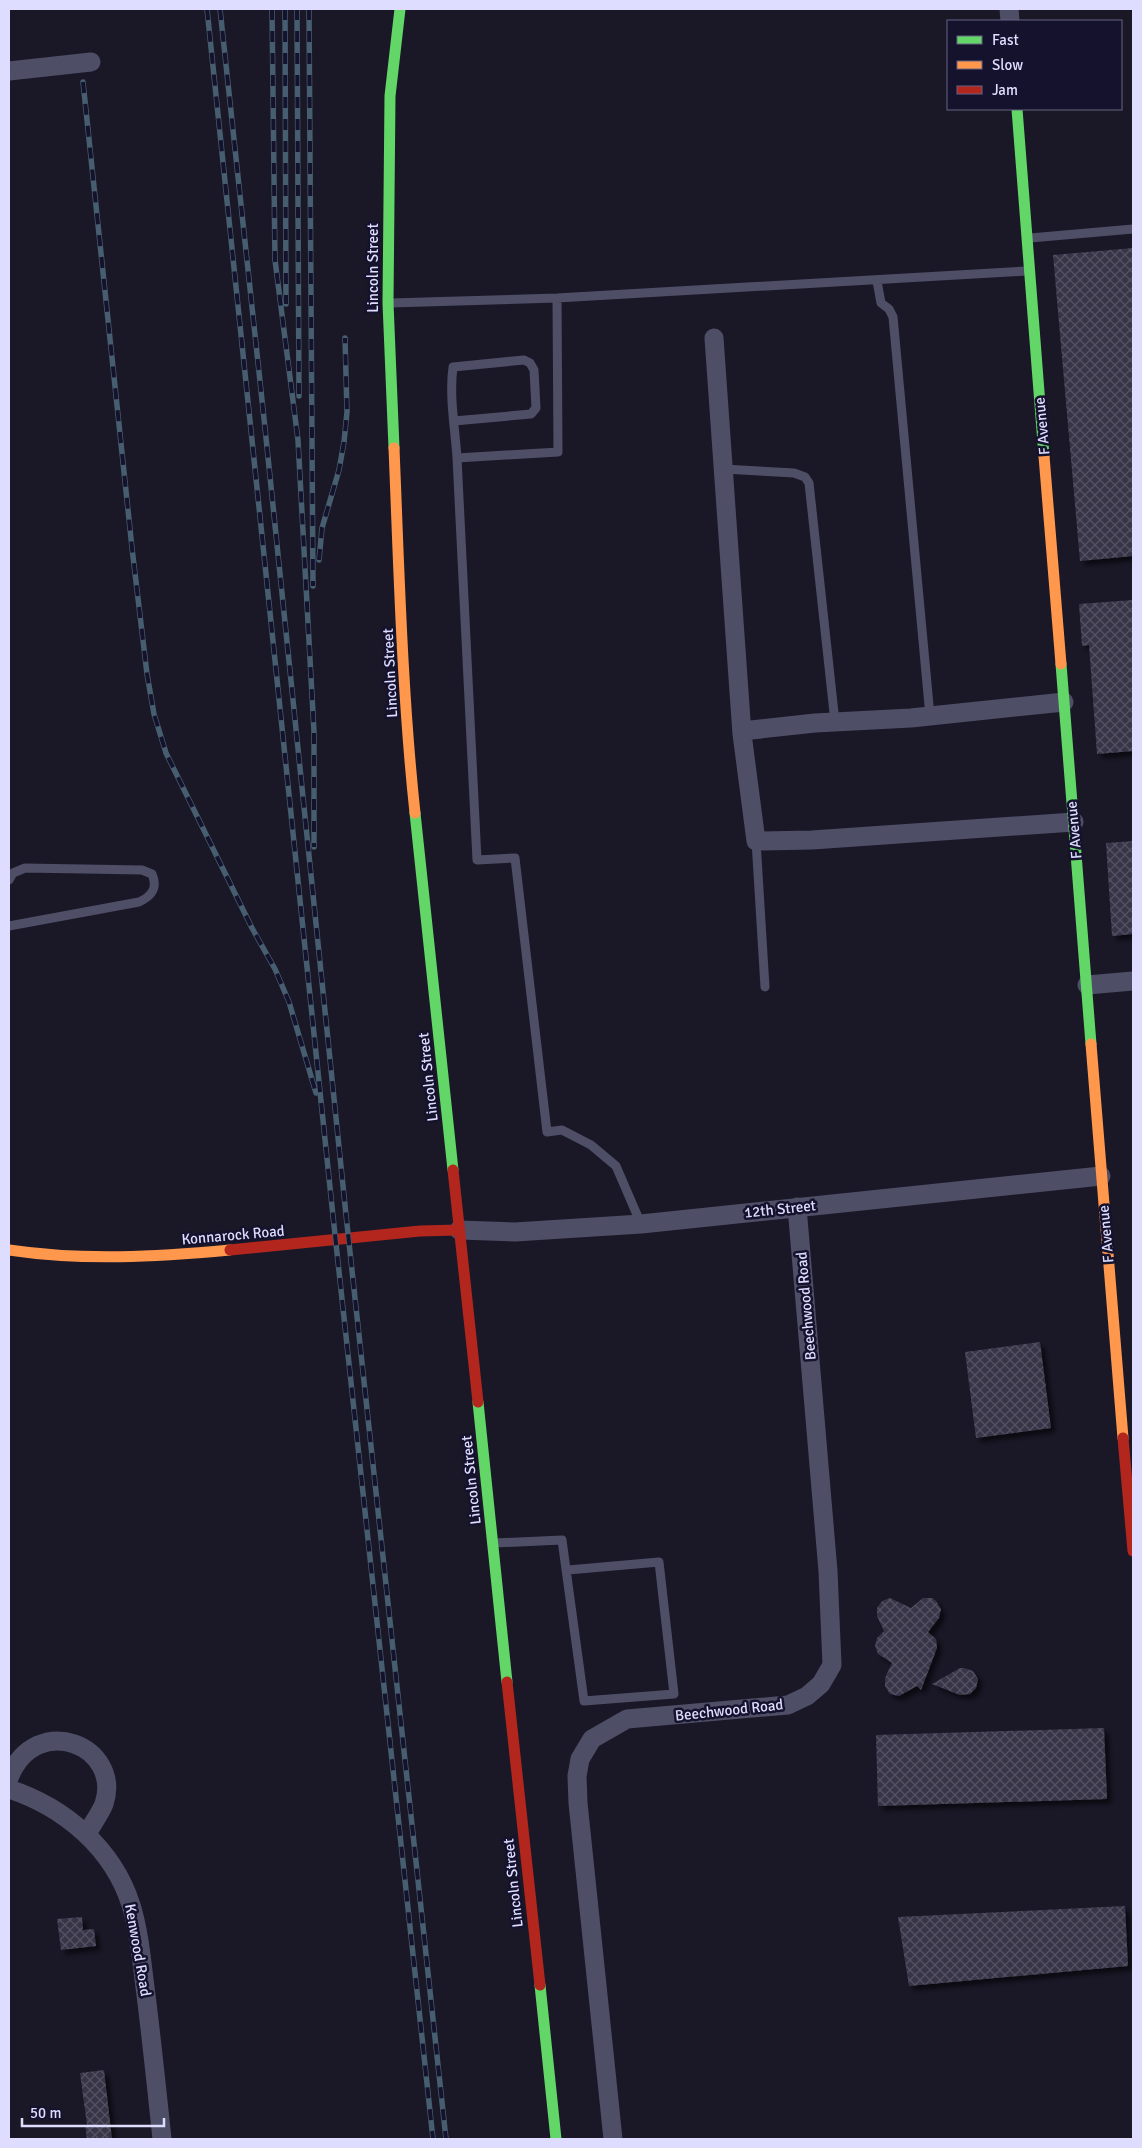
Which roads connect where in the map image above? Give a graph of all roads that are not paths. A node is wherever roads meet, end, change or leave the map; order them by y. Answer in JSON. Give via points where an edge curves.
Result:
{"nodes":[{"id":1,"x":400,"y":9,"type":"edge"},
{"id":2,"x":91,"y":62,"type":"dead end"},
{"id":3,"x":9,"y":71,"type":"edge"},
{"id":4,"x":1017,"y":110,"type":"edge"},
{"id":5,"x":1133,"y":228,"type":"edge"},
{"id":6,"x":1027,"y":238,"type":"junction"},
{"id":7,"x":1030,"y":271,"type":"junction"},
{"id":8,"x":877,"y":280,"type":"junction"},
{"id":9,"x":557,"y":298,"type":"junction"},
{"id":10,"x":388,"y":303,"type":"junction"},
{"id":11,"x":714,"y":338,"type":"dead end"},
{"id":12,"x":454,"y":421,"type":"junction"},
{"id":13,"x":457,"y":458,"type":"junction"},
{"id":14,"x":723,"y":469,"type":"junction"},
{"id":15,"x":1064,"y":702,"type":"junction"},
{"id":16,"x":930,"y":716,"type":"junction"},
{"id":17,"x":836,"y":722,"type":"junction"},
{"id":18,"x":742,"y":731,"type":"junction"},
{"id":19,"x":1074,"y":822,"type":"junction"},
{"id":20,"x":756,"y":841,"type":"junction"},
{"id":21,"x":9,"y":880,"type":"edge"},
{"id":22,"x":9,"y":926,"type":"edge"},
{"id":23,"x":1133,"y":981,"type":"edge"},
{"id":24,"x":1087,"y":985,"type":"junction"},
{"id":25,"x":765,"y":988,"type":"dead end"},
{"id":26,"x":1101,"y":1176,"type":"junction"},
{"id":27,"x":797,"y":1208,"type":"junction"},
{"id":28,"x":641,"y":1224,"type":"junction"},
{"id":29,"x":459,"y":1230,"type":"junction"},
{"id":30,"x":9,"y":1250,"type":"edge"},
{"id":31,"x":492,"y":1544,"type":"junction"},
{"id":32,"x":1133,"y":1551,"type":"edge"},
{"id":33,"x":568,"y":1570,"type":"junction"},
{"id":34,"x":9,"y":1778,"type":"edge"},
{"id":35,"x":9,"y":1789,"type":"edge"},
{"id":36,"x":87,"y":1834,"type":"junction"},
{"id":37,"x":162,"y":2139,"type":"edge"},
{"id":38,"x":556,"y":2139,"type":"edge"},
{"id":39,"x":613,"y":2139,"type":"edge"}],
"edges":[{"from":1,"to":10,"type":"main road","name":"Lincoln Street","via":[[390,96]]},
{"from":2,"to":3,"type":"street"},
{"from":4,"to":6,"type":"main road","name":"F Avenue"},
{"from":5,"to":6,"type":"lane"},
{"from":6,"to":7,"type":"main road","name":"F Avenue"},
{"from":7,"to":8,"type":"lane"},
{"from":7,"to":15,"type":"main road","name":"F Avenue"},
{"from":8,"to":9,"type":"lane"},
{"from":8,"to":16,"type":"lane","via":[[881,303],[893,317]]},
{"from":9,"to":10,"type":"lane"},
{"from":9,"to":13,"type":"lane","via":[[558,452]]},
{"from":10,"to":29,"type":"main road","name":"Lincoln Street","via":[[410,765]]},
{"from":11,"to":14,"type":"street"},
{"from":12,"to":12,"type":"lane","via":[[453,366],[524,360],[530,363],[534,370],[536,408],[531,414]]},
{"from":12,"to":13,"type":"lane"},
{"from":13,"to":28,"type":"lane","via":[[477,860],[515,858],[547,1132],[562,1130],[591,1145],[616,1166]]},
{"from":14,"to":17,"type":"lane","via":[[794,474],[805,477],[809,483]]},
{"from":14,"to":18,"type":"street"},
{"from":15,"to":16,"type":"street"},
{"from":15,"to":19,"type":"main road","name":"F Avenue"},
{"from":16,"to":17,"type":"street"},
{"from":17,"to":18,"type":"street"},
{"from":18,"to":20,"type":"street"},
{"from":19,"to":20,"type":"street"},
{"from":19,"to":24,"type":"main road","name":"F Avenue"},
{"from":20,"to":25,"type":"lane"},
{"from":21,"to":22,"type":"lane","via":[[13,873],[25,868],[142,870],[152,874],[155,882],[154,891],[139,902]]},
{"from":23,"to":24,"type":"street"},
{"from":24,"to":26,"type":"main road","name":"F Avenue"},
{"from":26,"to":27,"type":"street","name":"12th Street"},
{"from":26,"to":32,"type":"main road","name":"F Avenue"},
{"from":27,"to":28,"type":"street","name":"12th Street"},
{"from":27,"to":39,"type":"street","name":"Beechwood Road","via":[[828,1571],[832,1665],[821,1684],[807,1696],[788,1705],[627,1719],[592,1739],[580,1759],[578,1803]]},
{"from":28,"to":29,"type":"street","name":"12th Street","via":[[515,1232]]},
{"from":29,"to":30,"type":"main road","name":"Konnarock Road","via":[[98,1259]]},
{"from":29,"to":31,"type":"main road","name":"Lincoln Street"},
{"from":31,"to":33,"type":"lane","via":[[562,1540]]},
{"from":31,"to":38,"type":"main road","name":"Lincoln Street"},
{"from":33,"to":33,"type":"lane","via":[[659,1562],[674,1694],[584,1702]]},
{"from":34,"to":36,"type":"street","via":[[21,1758],[36,1744],[69,1742],[85,1748],[98,1762],[106,1779],[104,1804]]},
{"from":35,"to":36,"type":"street","name":"Kenwood Road","via":[[53,1808]]},
{"from":36,"to":37,"type":"street","name":"Kenwood Road","via":[[115,1870],[132,1906],[139,1940]]}]}
